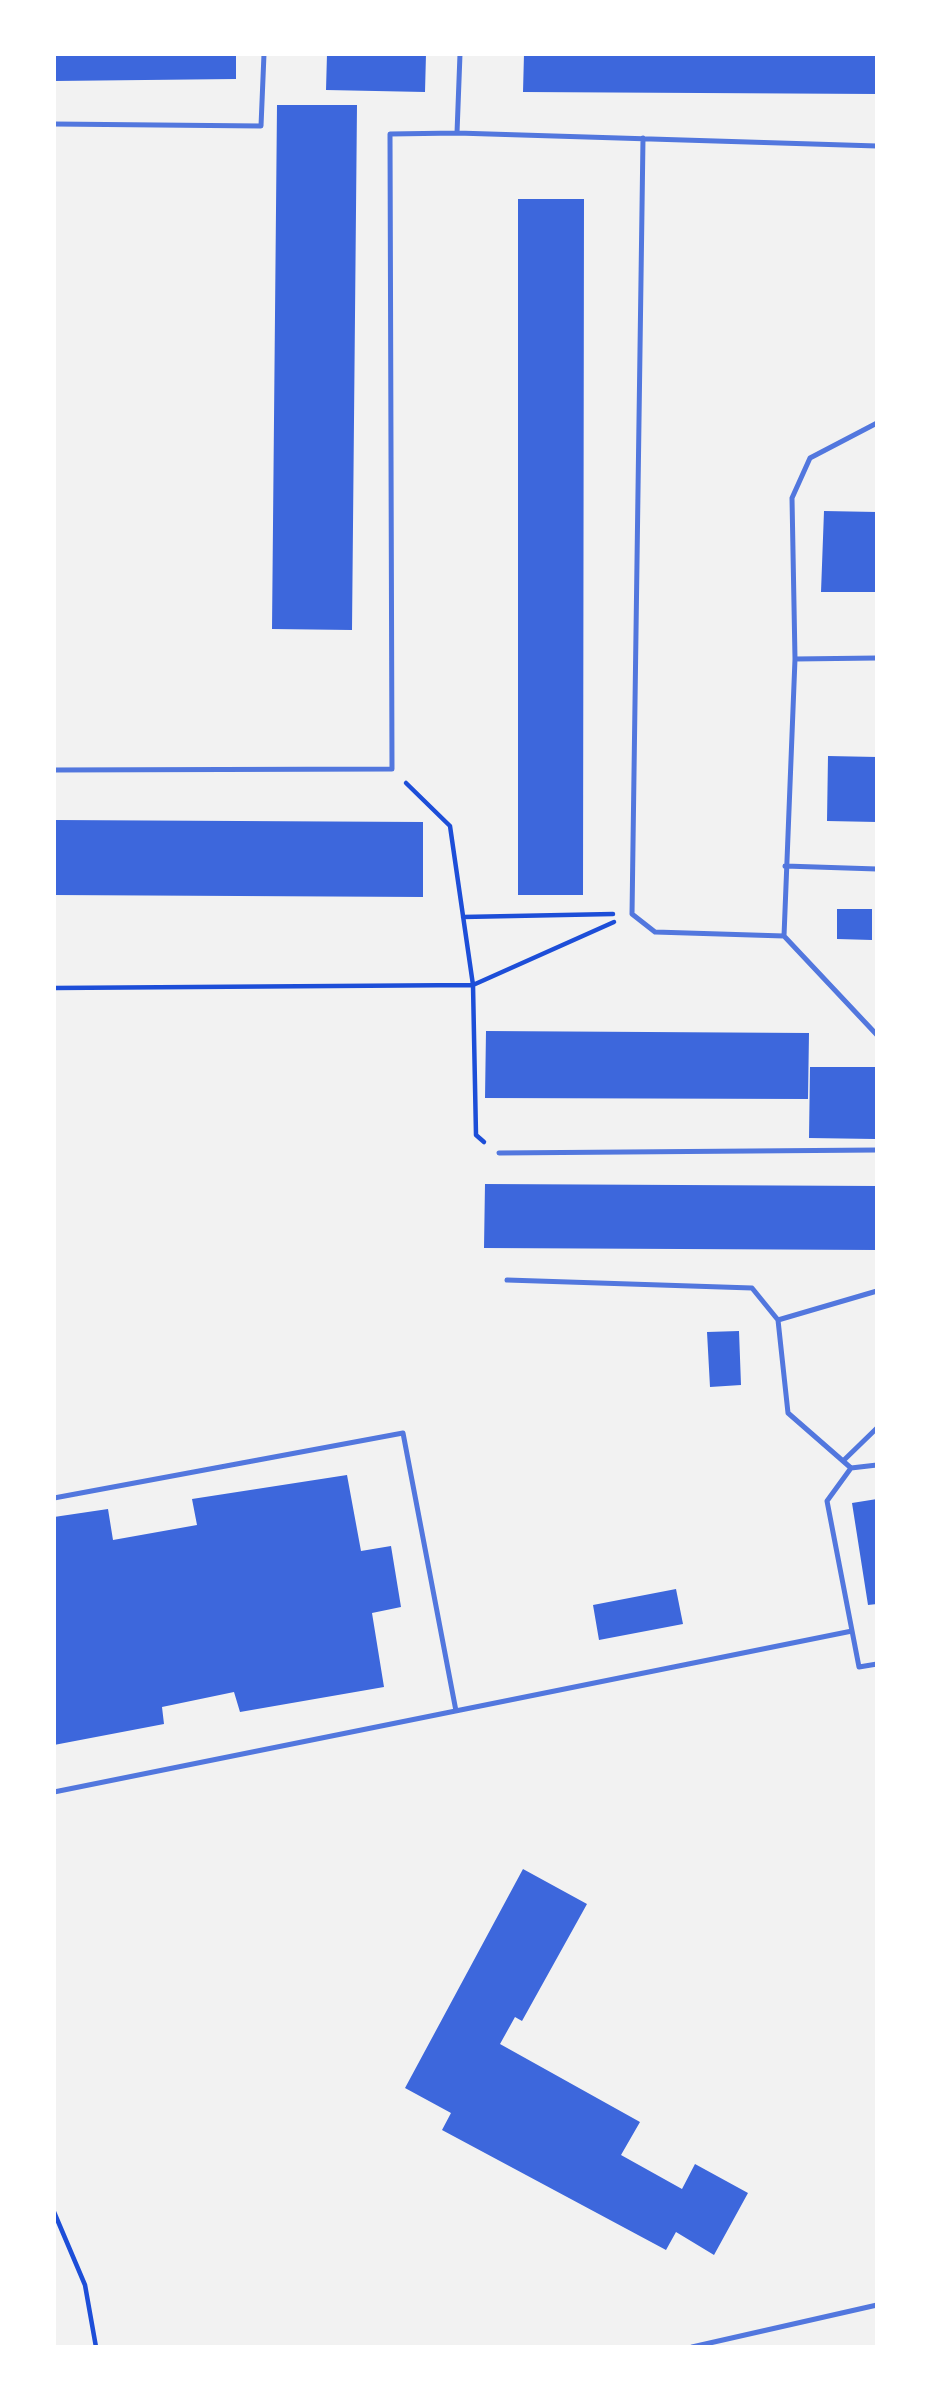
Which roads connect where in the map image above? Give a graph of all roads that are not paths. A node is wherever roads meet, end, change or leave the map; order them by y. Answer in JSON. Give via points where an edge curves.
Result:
{"nodes":[{"id":1,"x":264,"y":54,"type":"edge"},
{"id":2,"x":460,"y":54,"type":"edge"},
{"id":3,"x":54,"y":124,"type":"edge"},
{"id":4,"x":457,"y":133,"type":"junction"},
{"id":5,"x":643,"y":138,"type":"junction"},
{"id":6,"x":877,"y":146,"type":"edge"},
{"id":7,"x":877,"y":423,"type":"edge"},
{"id":8,"x":794,"y":659,"type":"junction"},
{"id":9,"x":877,"y":659,"type":"edge"},
{"id":10,"x":54,"y":770,"type":"edge"},
{"id":11,"x":785,"y":866,"type":"junction"},
{"id":12,"x":877,"y":869,"type":"edge"},
{"id":13,"x":784,"y":936,"type":"junction"},
{"id":14,"x":877,"y":1035,"type":"edge"},
{"id":15,"x":877,"y":1150,"type":"edge"},
{"id":16,"x":499,"y":1153,"type":"road end"},
{"id":17,"x":508,"y":1280,"type":"dead end"},
{"id":18,"x":877,"y":1291,"type":"edge"},
{"id":19,"x":778,"y":1320,"type":"junction"},
{"id":20,"x":877,"y":1428,"type":"edge"},
{"id":21,"x":843,"y":1461,"type":"junction"},
{"id":22,"x":877,"y":1465,"type":"edge"},
{"id":23,"x":851,"y":1468,"type":"junction"},
{"id":24,"x":54,"y":1498,"type":"edge"},
{"id":25,"x":852,"y":1631,"type":"junction"},
{"id":26,"x":877,"y":1664,"type":"edge"},
{"id":27,"x":456,"y":1711,"type":"junction"},
{"id":28,"x":54,"y":1792,"type":"edge"},
{"id":29,"x":877,"y":2305,"type":"edge"},
{"id":30,"x":692,"y":2347,"type":"edge"}],
"edges":[{"from":1,"to":3,"type":"lane","via":[[261,126]]},
{"from":2,"to":4,"type":"lane"},
{"from":4,"to":5,"type":"lane"},
{"from":4,"to":10,"type":"lane","via":[[390,134],[392,769]]},
{"from":5,"to":6,"type":"lane"},
{"from":5,"to":13,"type":"lane","via":[[632,914],[655,932]]},
{"from":7,"to":8,"type":"lane","via":[[810,458],[792,498]]},
{"from":8,"to":9,"type":"lane"},
{"from":8,"to":11,"type":"lane"},
{"from":11,"to":12,"type":"lane"},
{"from":11,"to":13,"type":"lane"},
{"from":13,"to":14,"type":"lane"},
{"from":15,"to":16,"type":"lane"},
{"from":17,"to":19,"type":"lane","via":[[752,1288]]},
{"from":18,"to":19,"type":"lane"},
{"from":19,"to":21,"type":"lane","via":[[788,1413]]},
{"from":20,"to":21,"type":"lane"},
{"from":21,"to":23,"type":"lane"},
{"from":22,"to":23,"type":"lane"},
{"from":23,"to":25,"type":"lane","via":[[827,1501]]},
{"from":24,"to":27,"type":"lane","via":[[403,1433]]},
{"from":25,"to":26,"type":"lane","via":[[859,1667]]},
{"from":25,"to":27,"type":"lane"},
{"from":27,"to":28,"type":"lane"},
{"from":29,"to":30,"type":"lane"}]}
